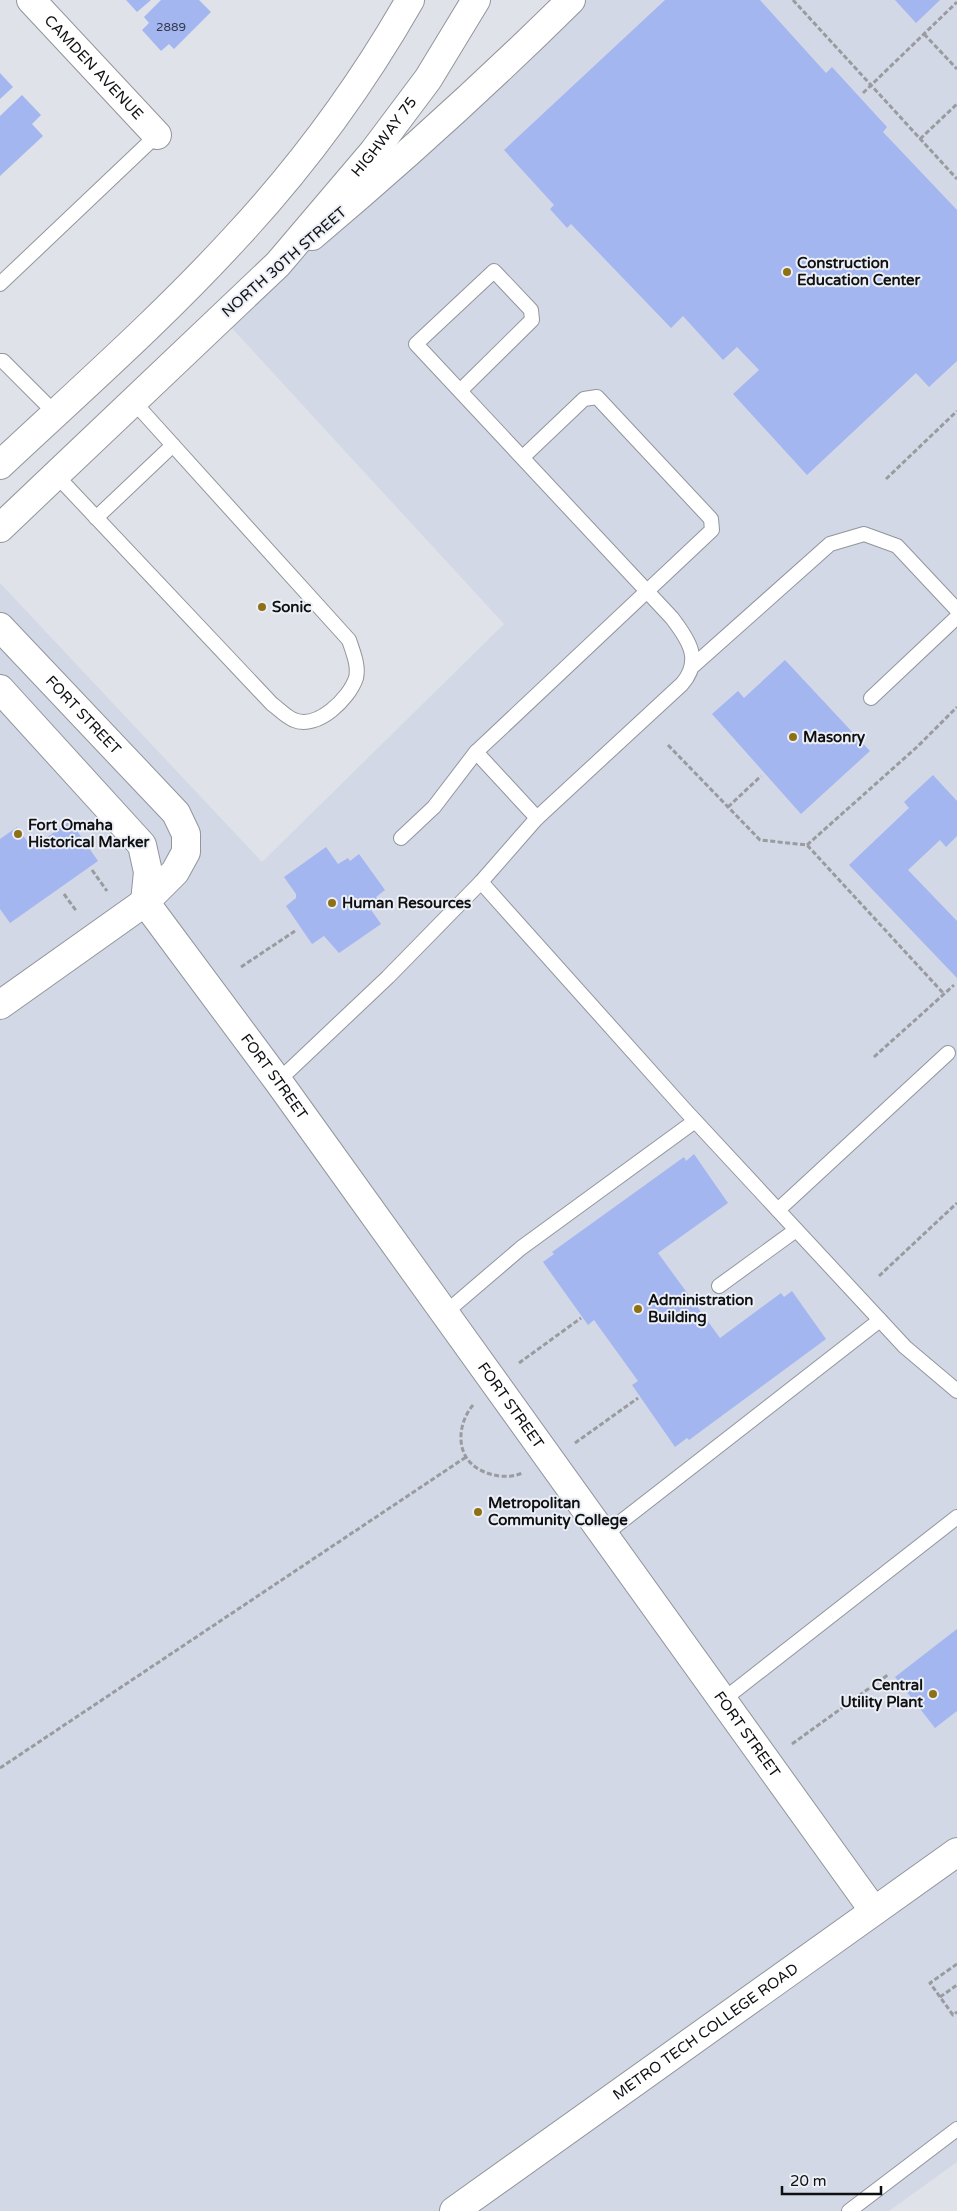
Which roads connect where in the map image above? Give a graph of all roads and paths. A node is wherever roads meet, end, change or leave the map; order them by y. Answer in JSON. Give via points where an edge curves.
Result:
{"nodes":[{"id":1,"x":31,"y":0,"type":"edge"},
{"id":2,"x":410,"y":0,"type":"edge"},
{"id":3,"x":476,"y":0,"type":"edge"},
{"id":4,"x":571,"y":0,"type":"edge"},
{"id":5,"x":793,"y":0,"type":"edge"},
{"id":6,"x":957,"y":2,"type":"edge"},
{"id":7,"x":924,"y":34,"type":"junction"},
{"id":8,"x":957,"y":69,"type":"edge"},
{"id":9,"x":871,"y":85,"type":"junction"},
{"id":10,"x":862,"y":93,"type":"dead end"},
{"id":11,"x":957,"y":104,"type":"edge"},
{"id":12,"x":157,"y":135,"type":"joint"},
{"id":13,"x":920,"y":139,"type":"junction"},
{"id":14,"x":957,"y":179,"type":"edge"},
{"id":15,"x":278,"y":264,"type":"junction"},
{"id":16,"x":0,"y":284,"type":"edge"},
{"id":17,"x":1,"y":357,"type":"edge"},
{"id":18,"x":461,"y":390,"type":"junction"},
{"id":19,"x":133,"y":401,"type":"junction"},
{"id":20,"x":957,"y":412,"type":"edge"},
{"id":21,"x":55,"y":413,"type":"junction"},
{"id":22,"x":173,"y":445,"type":"junction"},
{"id":23,"x":523,"y":457,"type":"junction"},
{"id":24,"x":0,"y":465,"type":"edge"},
{"id":25,"x":56,"y":475,"type":"junction"},
{"id":26,"x":886,"y":479,"type":"dead end"},
{"id":27,"x":96,"y":518,"type":"junction"},
{"id":28,"x":0,"y":528,"type":"edge"},
{"id":29,"x":647,"y":591,"type":"junction"},
{"id":30,"x":957,"y":610,"type":"edge"},
{"id":31,"x":957,"y":617,"type":"edge"},
{"id":32,"x":0,"y":627,"type":"edge"},
{"id":33,"x":693,"y":666,"type":"junction"},
{"id":34,"x":0,"y":689,"type":"edge"},
{"id":35,"x":871,"y":698,"type":"dead end"},
{"id":36,"x":957,"y":708,"type":"edge"},
{"id":37,"x":668,"y":745,"type":"dead end"},
{"id":38,"x":476,"y":752,"type":"junction"},
{"id":39,"x":761,"y":776,"type":"dead end"},
{"id":40,"x":728,"y":807,"type":"junction"},
{"id":41,"x":537,"y":818,"type":"junction"},
{"id":42,"x":401,"y":838,"type":"dead end"},
{"id":43,"x":807,"y":845,"type":"junction"},
{"id":44,"x":92,"y":870,"type":"dead end"},
{"id":45,"x":481,"y":882,"type":"junction"},
{"id":46,"x":108,"y":892,"type":"dead end"},
{"id":47,"x":64,"y":894,"type":"dead end"},
{"id":48,"x":145,"y":902,"type":"junction"},
{"id":49,"x":78,"y":913,"type":"dead end"},
{"id":50,"x":296,"y":931,"type":"dead end"},
{"id":51,"x":241,"y":967,"type":"dead end"},
{"id":52,"x":954,"y":985,"type":"dead end"},
{"id":53,"x":944,"y":994,"type":"junction"},
{"id":54,"x":0,"y":1005,"type":"edge"},
{"id":55,"x":948,"y":1053,"type":"dead end"},
{"id":56,"x":874,"y":1057,"type":"dead end"},
{"id":57,"x":278,"y":1081,"type":"junction"},
{"id":58,"x":695,"y":1121,"type":"junction"},
{"id":59,"x":957,"y":1203,"type":"edge"},
{"id":60,"x":778,"y":1210,"type":"junction"},
{"id":61,"x":796,"y":1230,"type":"junction"},
{"id":62,"x":879,"y":1276,"type":"dead end"},
{"id":63,"x":719,"y":1286,"type":"dead end"},
{"id":64,"x":445,"y":1313,"type":"junction"},
{"id":65,"x":581,"y":1318,"type":"dead end"},
{"id":66,"x":880,"y":1320,"type":"junction"},
{"id":67,"x":519,"y":1363,"type":"dead end"},
{"id":68,"x":957,"y":1391,"type":"edge"},
{"id":69,"x":638,"y":1398,"type":"dead end"},
{"id":70,"x":633,"y":1402,"type":"dead end"},
{"id":71,"x":466,"y":1457,"type":"dead end"},
{"id":72,"x":957,"y":1517,"type":"edge"},
{"id":73,"x":604,"y":1535,"type":"junction"},
{"id":74,"x":889,"y":1674,"type":"dead end"},
{"id":75,"x":723,"y":1700,"type":"junction"},
{"id":76,"x":790,"y":1745,"type":"dead end"},
{"id":77,"x":0,"y":1768,"type":"edge"},
{"id":78,"x":957,"y":1852,"type":"edge"},
{"id":79,"x":874,"y":1911,"type":"junction"},
{"id":80,"x":957,"y":1964,"type":"edge"},
{"id":81,"x":957,"y":1985,"type":"edge"},
{"id":82,"x":940,"y":1997,"type":"junction"},
{"id":83,"x":957,"y":2012,"type":"edge"},
{"id":84,"x":957,"y":2128,"type":"edge"},
{"id":85,"x":454,"y":2211,"type":"edge"},
{"id":86,"x":850,"y":2211,"type":"edge"}],
"edges":[{"from":1,"to":12,"type":"main road","name":"CAMDEN AVENUE"},
{"from":2,"to":21,"type":"main road","via":[[361,79],[293,171],[243,230],[164,312]]},
{"from":3,"to":15,"type":"main road","name":"HIGHWAY 75","via":[[428,79],[374,151]]},
{"from":4,"to":15,"type":"main road","name":"NORTH 30TH STREET","via":[[377,181]]},
{"from":5,"to":9,"type":"path"},
{"from":6,"to":7,"type":"path"},
{"from":7,"to":8,"type":"path"},
{"from":7,"to":9,"type":"path"},
{"from":9,"to":10,"type":"path"},
{"from":9,"to":13,"type":"path"},
{"from":11,"to":13,"type":"path"},
{"from":12,"to":16,"type":"lane"},
{"from":13,"to":14,"type":"path"},
{"from":15,"to":19,"type":"main road","name":"NORTH 30TH STREET"},
{"from":17,"to":21,"type":"lane"},
{"from":18,"to":18,"type":"lane","via":[[416,344],[494,271],[530,310],[532,320]]},
{"from":18,"to":23,"type":"lane"},
{"from":19,"to":22,"type":"lane"},
{"from":19,"to":25,"type":"main road","name":"NORTH 30TH STREET"},
{"from":20,"to":26,"type":"path"},
{"from":21,"to":24,"type":"main road"},
{"from":22,"to":27,"type":"lane"},
{"from":22,"to":27,"type":"lane","via":[[349,640],[356,662],[356,677],[347,694],[328,713],[314,720],[295,721],[272,704]]},
{"from":23,"to":29,"type":"lane"},
{"from":23,"to":29,"type":"lane","via":[[584,399],[597,398],[711,519],[712,530]]},
{"from":25,"to":27,"type":"lane"},
{"from":25,"to":28,"type":"main road","name":"NORTH 30TH STREET"},
{"from":29,"to":33,"type":"lane","via":[[684,634],[690,646]]},
{"from":29,"to":38,"type":"lane"},
{"from":30,"to":33,"type":"lane","via":[[897,546],[864,534],[830,544]]},
{"from":31,"to":35,"type":"lane"},
{"from":32,"to":48,"type":"main road","name":"FORT STREET","via":[[176,813],[186,834],[186,852],[175,872]]},
{"from":33,"to":41,"type":"lane","via":[[682,684]]},
{"from":34,"to":48,"type":"main road","via":[[142,845],[148,872]]},
{"from":36,"to":43,"type":"path"},
{"from":37,"to":40,"type":"path"},
{"from":38,"to":41,"type":"lane"},
{"from":38,"to":42,"type":"lane","via":[[434,806]]},
{"from":39,"to":40,"type":"path"},
{"from":40,"to":43,"type":"path","via":[[760,840]]},
{"from":41,"to":45,"type":"lane"},
{"from":43,"to":53,"type":"path"},
{"from":44,"to":46,"type":"path"},
{"from":45,"to":57,"type":"lane","via":[[388,977]]},
{"from":45,"to":58,"type":"lane"},
{"from":47,"to":49,"type":"path"},
{"from":48,"to":54,"type":"main road"},
{"from":48,"to":57,"type":"main road","name":"FORT STREET"},
{"from":50,"to":51,"type":"path"},
{"from":52,"to":53,"type":"path"},
{"from":53,"to":56,"type":"path"},
{"from":55,"to":60,"type":"lane"},
{"from":57,"to":64,"type":"main road","name":"FORT STREET"},
{"from":58,"to":60,"type":"lane"},
{"from":58,"to":64,"type":"lane","via":[[521,1248]]},
{"from":59,"to":62,"type":"path"},
{"from":60,"to":61,"type":"lane"},
{"from":61,"to":63,"type":"lane"},
{"from":61,"to":66,"type":"lane"},
{"from":64,"to":73,"type":"main road","name":"FORT STREET"},
{"from":65,"to":67,"type":"path"},
{"from":66,"to":68,"type":"lane","via":[[904,1347]]},
{"from":66,"to":73,"type":"lane"},
{"from":69,"to":70,"type":"path"},
{"from":71,"to":77,"type":"path"},
{"from":72,"to":75,"type":"lane"},
{"from":73,"to":75,"type":"main road","name":"FORT STREET"},
{"from":74,"to":76,"type":"path"},
{"from":75,"to":79,"type":"main road","name":"FORT STREET"},
{"from":78,"to":79,"type":"main road","name":"METRO TECH COLLEGE ROAD"},
{"from":79,"to":85,"type":"main road","name":"METRO TECH COLLEGE ROAD"},
{"from":80,"to":82,"type":"path","via":[[930,1983]]},
{"from":81,"to":82,"type":"path"},
{"from":82,"to":83,"type":"path","via":[[953,2015]]},
{"from":84,"to":86,"type":"lane"}]}
